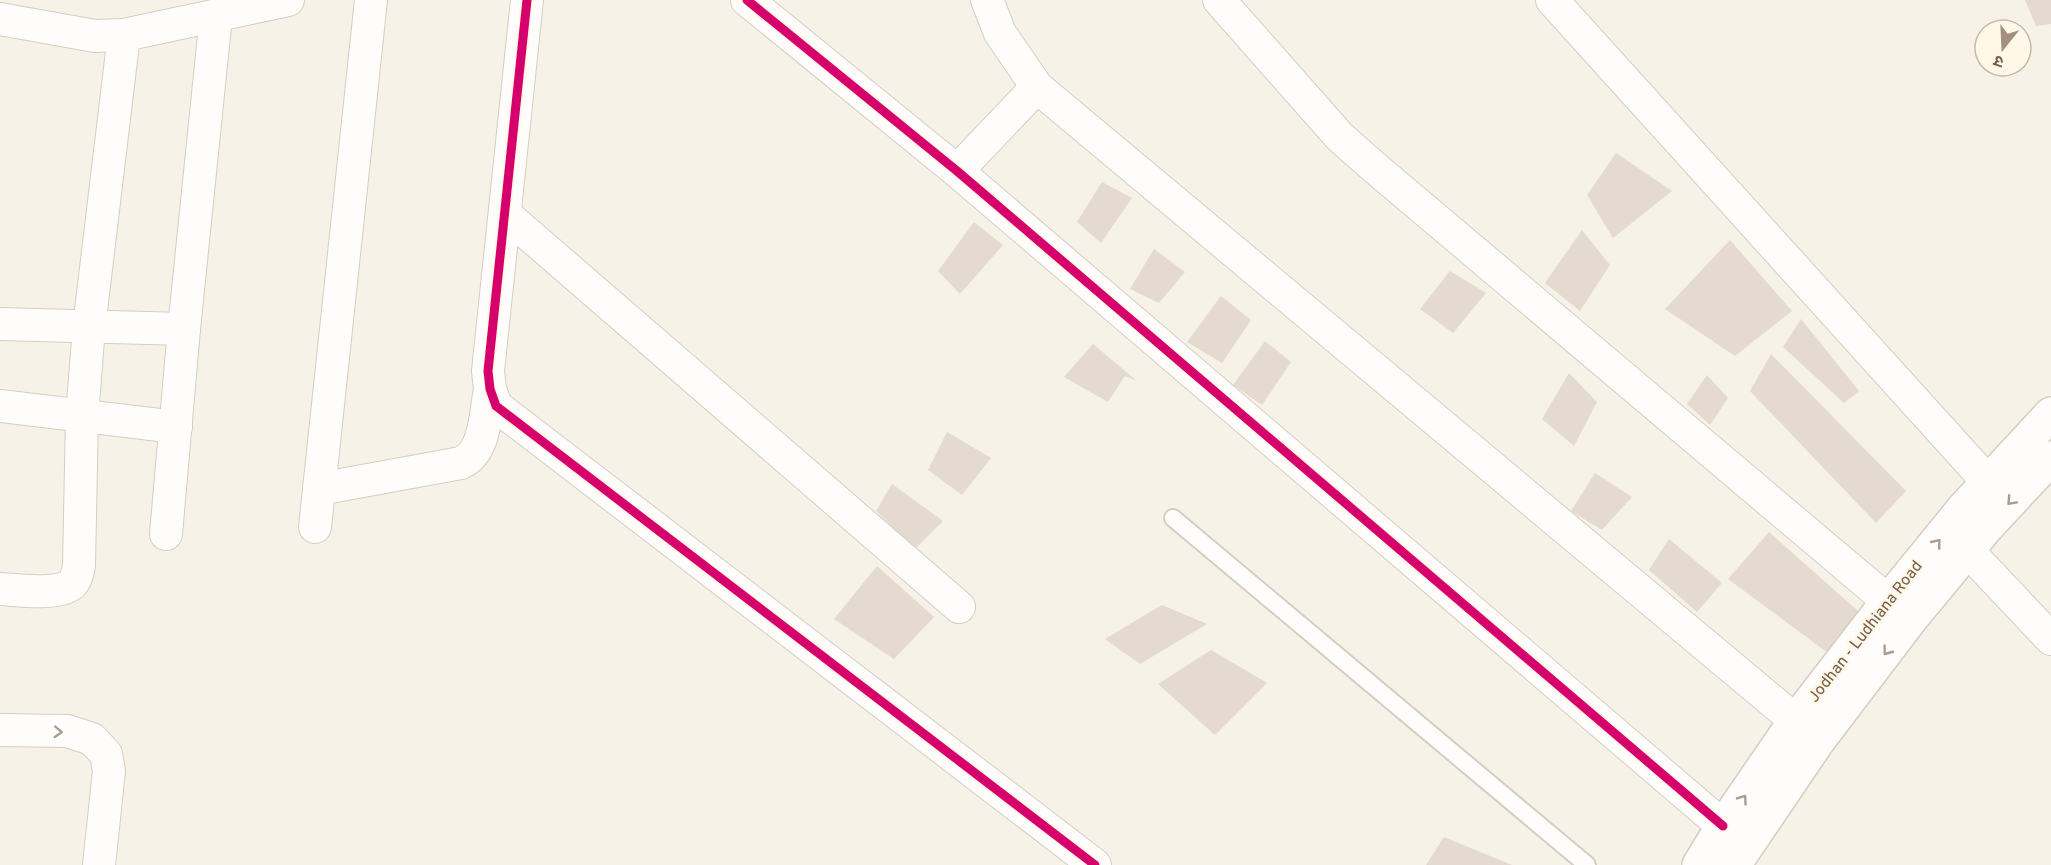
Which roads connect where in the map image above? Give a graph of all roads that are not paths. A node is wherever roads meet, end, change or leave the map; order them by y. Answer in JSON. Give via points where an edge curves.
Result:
{"nodes":[{"id":1,"x":288,"y":0,"type":"edge"},
{"id":2,"x":371,"y":0,"type":"edge"},
{"id":3,"x":527,"y":0,"type":"edge"},
{"id":4,"x":747,"y":0,"type":"edge"},
{"id":5,"x":987,"y":0,"type":"edge"},
{"id":6,"x":1219,"y":0,"type":"edge"},
{"id":7,"x":1552,"y":0,"type":"edge"},
{"id":8,"x":216,"y":16,"type":"junction"},
{"id":9,"x":0,"y":19,"type":"edge"},
{"id":10,"x":124,"y":35,"type":"junction"},
{"id":11,"x":1037,"y":87,"type":"junction"},
{"id":12,"x":957,"y":171,"type":"junction"},
{"id":13,"x":505,"y":214,"type":"junction"},
{"id":14,"x":0,"y":324,"type":"edge"},
{"id":15,"x":89,"y":327,"type":"junction"},
{"id":16,"x":184,"y":329,"type":"junction"},
{"id":17,"x":490,"y":389,"type":"junction"},
{"id":18,"x":0,"y":406,"type":"edge"},
{"id":19,"x":2051,"y":414,"type":"edge"},
{"id":20,"x":82,"y":416,"type":"junction"},
{"id":21,"x":176,"y":427,"type":"junction"},
{"id":22,"x":2051,"y":458,"type":"edge"},
{"id":23,"x":1988,"y":482,"type":"junction"},
{"id":24,"x":319,"y":489,"type":"junction"},
{"id":25,"x":1173,"y":518,"type":"dead end"},
{"id":26,"x":315,"y":527,"type":"dead end"},
{"id":27,"x":166,"y":534,"type":"dead end"},
{"id":28,"x":1968,"y":551,"type":"junction"},
{"id":29,"x":0,"y":589,"type":"edge"},
{"id":30,"x":1888,"y":601,"type":"junction"},
{"id":31,"x":959,"y":607,"type":"dead end"},
{"id":32,"x":2051,"y":639,"type":"edge"},
{"id":33,"x":1796,"y":721,"type":"junction"},
{"id":34,"x":0,"y":730,"type":"edge"},
{"id":35,"x":1723,"y":826,"type":"junction"},
{"id":36,"x":99,"y":865,"type":"edge"},
{"id":37,"x":1095,"y":865,"type":"edge"},
{"id":38,"x":1587,"y":865,"type":"edge"},
{"id":39,"x":1699,"y":865,"type":"edge"},
{"id":40,"x":1734,"y":865,"type":"edge"}],
"edges":[{"from":1,"to":8,"type":"street"},
{"from":2,"to":24,"type":"street"},
{"from":3,"to":13,"type":"street"},
{"from":4,"to":12,"type":"street"},
{"from":5,"to":11,"type":"street","via":[[1000,33]]},
{"from":6,"to":30,"type":"street","via":[[1340,137]]},
{"from":7,"to":23,"type":"street"},
{"from":8,"to":10,"type":"street"},
{"from":8,"to":16,"type":"street"},
{"from":9,"to":10,"type":"street","via":[[95,36]]},
{"from":10,"to":15,"type":"street"},
{"from":11,"to":12,"type":"street"},
{"from":11,"to":33,"type":"street"},
{"from":12,"to":35,"type":"street"},
{"from":13,"to":17,"type":"street","via":[[488,371]]},
{"from":13,"to":31,"type":"street"},
{"from":14,"to":15,"type":"street"},
{"from":15,"to":16,"type":"street"},
{"from":15,"to":20,"type":"street"},
{"from":16,"to":21,"type":"street"},
{"from":17,"to":24,"type":"street","via":[[478,447],[471,459]]},
{"from":17,"to":37,"type":"street","via":[[496,406],[509,418]]},
{"from":18,"to":20,"type":"street"},
{"from":19,"to":23,"type":"street","name":"Jodhan - Ludhiana Road"},
{"from":20,"to":21,"type":"street"},
{"from":20,"to":29,"type":"street","via":[[77,577],[70,586],[60,589]]},
{"from":21,"to":27,"type":"street"},
{"from":22,"to":28,"type":"street","name":"Jodhan - Ludhiana Road","one_way":true},
{"from":30,"to":23,"type":"street","name":"Jodhan - Ludhiana Road","one_way":true},
{"from":24,"to":26,"type":"street"},
{"from":25,"to":38,"type":"lane"},
{"from":28,"to":32,"type":"street"},
{"from":28,"to":40,"type":"street","name":"Jodhan - Ludhiana Road","one_way":true,"via":[[1818,741]]},
{"from":30,"to":33,"type":"street","name":"Jodhan - Ludhiana Road"},
{"from":35,"to":33,"type":"street","name":"Jodhan - Ludhiana Road","one_way":true},
{"from":34,"to":36,"type":"street","one_way":true,"via":[[67,732],[92,739],[106,754],[109,771]]},
{"from":35,"to":39,"type":"street","name":"Jodhan - Ludhiana Road"}]}
